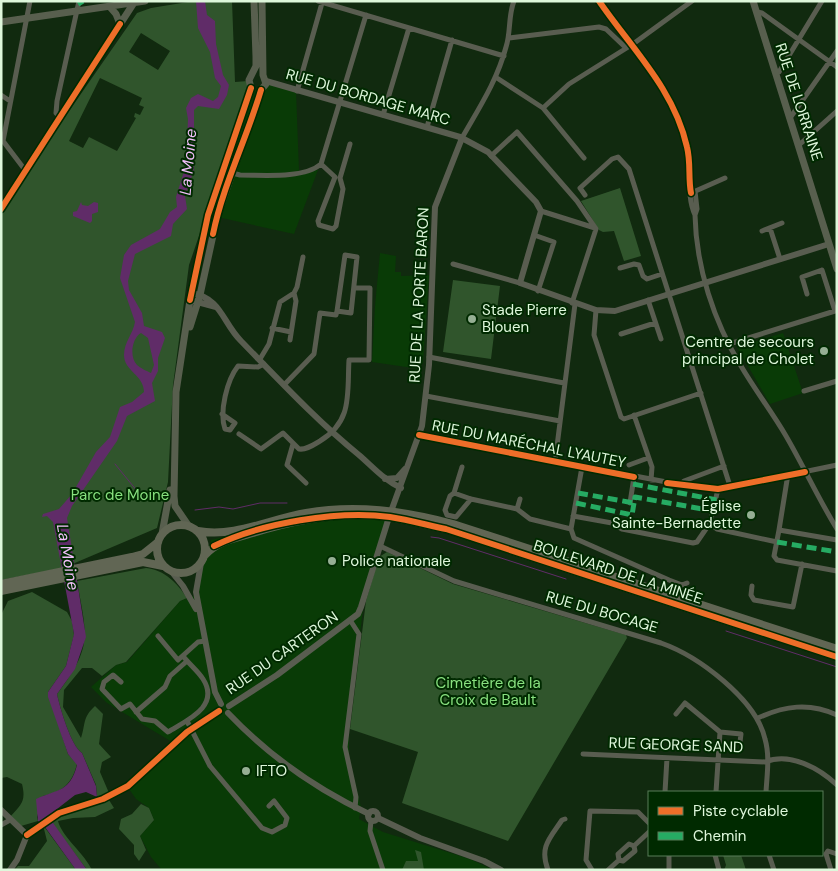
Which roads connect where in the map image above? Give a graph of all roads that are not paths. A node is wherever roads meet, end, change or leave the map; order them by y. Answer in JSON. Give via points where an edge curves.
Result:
{"nodes":[{"id":1,"x":30,"y":1,"type":"edge"},
{"id":2,"x":79,"y":1,"type":"edge"},
{"id":3,"x":145,"y":1,"type":"edge"},
{"id":4,"x":253,"y":1,"type":"edge"},
{"id":5,"x":262,"y":1,"type":"edge"},
{"id":6,"x":514,"y":1,"type":"edge"},
{"id":7,"x":600,"y":1,"type":"edge"},
{"id":8,"x":692,"y":1,"type":"edge"},
{"id":9,"x":753,"y":1,"type":"edge"},
{"id":10,"x":822,"y":1,"type":"edge"},
{"id":11,"x":134,"y":2,"type":"edge"},
{"id":12,"x":320,"y":2,"type":"edge"},
{"id":13,"x":110,"y":7,"type":"junction"},
{"id":14,"x":77,"y":12,"type":"junction"},
{"id":15,"x":756,"y":12,"type":"junction"},
{"id":16,"x":366,"y":15,"type":"junction"},
{"id":17,"x":27,"y":19,"type":"junction"},
{"id":18,"x":1,"y":22,"type":"edge"},
{"id":19,"x":120,"y":24,"type":"junction"},
{"id":20,"x":409,"y":28,"type":"junction"},
{"id":21,"x":509,"y":38,"type":"junction"},
{"id":22,"x":452,"y":40,"type":"junction"},
{"id":23,"x":798,"y":40,"type":"junction"},
{"id":24,"x":632,"y":44,"type":"junction"},
{"id":25,"x":626,"y":48,"type":"junction"},
{"id":26,"x":837,"y":51,"type":"edge"},
{"id":27,"x":504,"y":56,"type":"junction"},
{"id":28,"x":829,"y":62,"type":"junction"},
{"id":29,"x":837,"y":67,"type":"edge"},
{"id":30,"x":776,"y":73,"type":"junction"},
{"id":31,"x":253,"y":74,"type":"junction"},
{"id":32,"x":265,"y":78,"type":"junction"},
{"id":33,"x":497,"y":78,"type":"junction"},
{"id":34,"x":252,"y":88,"type":"junction"},
{"id":35,"x":261,"y":90,"type":"junction"},
{"id":36,"x":297,"y":91,"type":"junction"},
{"id":37,"x":1,"y":95,"type":"edge"},
{"id":38,"x":10,"y":101,"type":"junction"},
{"id":39,"x":340,"y":103,"type":"junction"},
{"id":40,"x":543,"y":108,"type":"junction"},
{"id":41,"x":837,"y":111,"type":"edge"},
{"id":42,"x":383,"y":115,"type":"junction"},
{"id":43,"x":60,"y":116,"type":"junction"},
{"id":44,"x":790,"y":118,"type":"junction"},
{"id":45,"x":427,"y":127,"type":"junction"},
{"id":46,"x":2,"y":138,"type":"edge"},
{"id":47,"x":462,"y":138,"type":"junction"},
{"id":48,"x":350,"y":144,"type":"dead end"},
{"id":49,"x":799,"y":145,"type":"junction"},
{"id":50,"x":491,"y":156,"type":"junction"},
{"id":51,"x":584,"y":158,"type":"dead end"},
{"id":52,"x":321,"y":164,"type":"junction"},
{"id":53,"x":26,"y":170,"type":"junction"},
{"id":54,"x":232,"y":173,"type":"junction"},
{"id":55,"x":337,"y":178,"type":"junction"},
{"id":56,"x":725,"y":178,"type":"dead end"},
{"id":57,"x":693,"y":192,"type":"junction"},
{"id":58,"x":585,"y":195,"type":"dead end"},
{"id":59,"x":1,"y":209,"type":"edge"},
{"id":60,"x":541,"y":211,"type":"junction"},
{"id":61,"x":782,"y":222,"type":"dead end"},
{"id":62,"x":770,"y":228,"type":"junction"},
{"id":63,"x":596,"y":229,"type":"junction"},
{"id":64,"x":762,"y":231,"type":"dead end"},
{"id":65,"x":534,"y":235,"type":"junction"},
{"id":66,"x":837,"y":241,"type":"edge"},
{"id":67,"x":828,"y":244,"type":"junction"},
{"id":68,"x":303,"y":257,"type":"dead end"},
{"id":69,"x":780,"y":259,"type":"junction"},
{"id":70,"x":453,"y":264,"type":"dead end"},
{"id":71,"x":620,"y":268,"type":"dead end"},
{"id":72,"x":837,"y":269,"type":"edge"},
{"id":73,"x":662,"y":274,"type":"junction"},
{"id":74,"x":706,"y":281,"type":"junction"},
{"id":75,"x":520,"y":283,"type":"junction"},
{"id":76,"x":354,"y":288,"type":"junction"},
{"id":77,"x":538,"y":291,"type":"junction"},
{"id":78,"x":294,"y":293,"type":"junction"},
{"id":79,"x":669,"y":294,"type":"junction"},
{"id":80,"x":807,"y":294,"type":"dead end"},
{"id":81,"x":191,"y":296,"type":"junction"},
{"id":82,"x":648,"y":300,"type":"junction"},
{"id":83,"x":200,"y":301,"type":"junction"},
{"id":84,"x":574,"y":304,"type":"junction"},
{"id":85,"x":596,"y":310,"type":"junction"},
{"id":86,"x":336,"y":311,"type":"junction"},
{"id":87,"x":836,"y":311,"type":"edge"},
{"id":88,"x":656,"y":322,"type":"junction"},
{"id":89,"x":272,"y":328,"type":"junction"},
{"id":90,"x":291,"y":332,"type":"junction"},
{"id":91,"x":621,"y":334,"type":"dead end"},
{"id":92,"x":661,"y":339,"type":"dead end"},
{"id":93,"x":290,"y":340,"type":"dead end"},
{"id":94,"x":184,"y":342,"type":"junction"},
{"id":95,"x":729,"y":344,"type":"junction"},
{"id":96,"x":428,"y":357,"type":"junction"},
{"id":97,"x":262,"y":362,"type":"junction"},
{"id":98,"x":837,"y":381,"type":"edge"},
{"id":99,"x":564,"y":383,"type":"junction"},
{"id":100,"x":284,"y":385,"type":"junction"},
{"id":101,"x":804,"y":391,"type":"dead end"},
{"id":102,"x":701,"y":393,"type":"junction"},
{"id":103,"x":426,"y":396,"type":"junction"},
{"id":104,"x":222,"y":414,"type":"dead end"},
{"id":105,"x":634,"y":415,"type":"junction"},
{"id":106,"x":560,"y":421,"type":"junction"},
{"id":107,"x":332,"y":432,"type":"junction"},
{"id":108,"x":239,"y":434,"type":"dead end"},
{"id":109,"x":419,"y":436,"type":"junction"},
{"id":110,"x":293,"y":444,"type":"junction"},
{"id":111,"x":648,"y":458,"type":"junction"},
{"id":112,"x":555,"y":462,"type":"junction"},
{"id":113,"x":629,"y":465,"type":"dead end"},
{"id":114,"x":837,"y":465,"type":"edge"},
{"id":115,"x":409,"y":466,"type":"junction"},
{"id":116,"x":724,"y":466,"type":"junction"},
{"id":117,"x":462,"y":467,"type":"dead end"},
{"id":118,"x":582,"y":467,"type":"junction"},
{"id":119,"x":804,"y":472,"type":"junction"},
{"id":120,"x":788,"y":474,"type":"junction"},
{"id":121,"x":173,"y":475,"type":"junction"},
{"id":122,"x":634,"y":477,"type":"junction"},
{"id":123,"x":385,"y":479,"type":"junction"},
{"id":124,"x":651,"y":480,"type":"junction"},
{"id":125,"x":306,"y":483,"type":"dead end"},
{"id":126,"x":680,"y":485,"type":"junction"},
{"id":127,"x":730,"y":486,"type":"junction"},
{"id":128,"x":401,"y":488,"type":"junction"},
{"id":129,"x":718,"y":489,"type":"junction"},
{"id":130,"x":454,"y":493,"type":"junction"},
{"id":131,"x":471,"y":499,"type":"junction"},
{"id":132,"x":520,"y":499,"type":"dead end"},
{"id":133,"x":630,"y":503,"type":"dead end"},
{"id":134,"x":517,"y":509,"type":"junction"},
{"id":135,"x":390,"y":514,"type":"junction"},
{"id":136,"x":573,"y":516,"type":"junction"},
{"id":137,"x":710,"y":523,"type":"junction"},
{"id":138,"x":188,"y":525,"type":"junction"},
{"id":139,"x":570,"y":529,"type":"junction"},
{"id":140,"x":837,"y":529,"type":"edge"},
{"id":141,"x":779,"y":530,"type":"junction"},
{"id":142,"x":198,"y":531,"type":"junction"},
{"id":143,"x":162,"y":534,"type":"junction"},
{"id":144,"x":837,"y":540,"type":"edge"},
{"id":145,"x":158,"y":542,"type":"junction"},
{"id":146,"x":777,"y":542,"type":"junction"},
{"id":147,"x":380,"y":546,"type":"junction"},
{"id":148,"x":205,"y":555,"type":"junction"},
{"id":149,"x":201,"y":563,"type":"junction"},
{"id":150,"x":802,"y":564,"type":"junction"},
{"id":151,"x":163,"y":566,"type":"junction"},
{"id":152,"x":84,"y":570,"type":"junction"},
{"id":153,"x":171,"y":571,"type":"junction"},
{"id":154,"x":837,"y":571,"type":"edge"},
{"id":155,"x":53,"y":577,"type":"junction"},
{"id":156,"x":687,"y":583,"type":"dead end"},
{"id":157,"x":1,"y":584,"type":"edge"},
{"id":158,"x":752,"y":586,"type":"dead end"},
{"id":159,"x":1,"y":591,"type":"edge"},
{"id":160,"x":200,"y":615,"type":"junction"},
{"id":161,"x":350,"y":620,"type":"junction"},
{"id":162,"x":158,"y":636,"type":"dead end"},
{"id":163,"x":205,"y":641,"type":"junction"},
{"id":164,"x":837,"y":649,"type":"edge"},
{"id":165,"x":183,"y":656,"type":"junction"},
{"id":166,"x":837,"y":657,"type":"edge"},
{"id":167,"x":187,"y":661,"type":"junction"},
{"id":168,"x":122,"y":682,"type":"dead end"},
{"id":169,"x":221,"y":704,"type":"junction"},
{"id":170,"x":229,"y":706,"type":"junction"},
{"id":171,"x":220,"y":711,"type":"junction"},
{"id":172,"x":136,"y":712,"type":"junction"},
{"id":173,"x":228,"y":713,"type":"junction"},
{"id":174,"x":676,"y":714,"type":"dead end"},
{"id":175,"x":837,"y":715,"type":"edge"},
{"id":176,"x":758,"y":718,"type":"junction"},
{"id":177,"x":187,"y":721,"type":"junction"},
{"id":178,"x":181,"y":725,"type":"junction"},
{"id":179,"x":189,"y":730,"type":"junction"},
{"id":180,"x":720,"y":732,"type":"junction"},
{"id":181,"x":740,"y":742,"type":"dead end"},
{"id":182,"x":584,"y":754,"type":"dead end"},
{"id":183,"x":667,"y":758,"type":"junction"},
{"id":184,"x":718,"y":760,"type":"junction"},
{"id":185,"x":768,"y":761,"type":"junction"},
{"id":186,"x":837,"y":785,"type":"edge"},
{"id":187,"x":665,"y":791,"type":"edge"},
{"id":188,"x":716,"y":791,"type":"edge"},
{"id":189,"x":766,"y":791,"type":"edge"},
{"id":190,"x":269,"y":806,"type":"dead end"},
{"id":191,"x":355,"y":808,"type":"junction"},
{"id":192,"x":4,"y":815,"type":"edge"},
{"id":193,"x":372,"y":818,"type":"junction"},
{"id":194,"x":565,"y":819,"type":"dead end"},
{"id":195,"x":648,"y":822,"type":"edge"},
{"id":196,"x":1,"y":825,"type":"edge"},
{"id":197,"x":648,"y":833,"type":"edge"},
{"id":198,"x":27,"y":835,"type":"junction"},
{"id":199,"x":634,"y":846,"type":"junction"},
{"id":200,"x":837,"y":854,"type":"edge"},
{"id":201,"x":669,"y":856,"type":"edge"},
{"id":202,"x":715,"y":856,"type":"edge"},
{"id":203,"x":769,"y":856,"type":"edge"},
{"id":204,"x":619,"y":860,"type":"junction"},
{"id":205,"x":10,"y":870,"type":"edge"},
{"id":206,"x":383,"y":870,"type":"edge"},
{"id":207,"x":501,"y":870,"type":"edge"},
{"id":208,"x":548,"y":870,"type":"edge"},
{"id":209,"x":592,"y":870,"type":"edge"},
{"id":210,"x":608,"y":870,"type":"edge"},
{"id":211,"x":669,"y":870,"type":"edge"},
{"id":212,"x":719,"y":870,"type":"edge"},
{"id":213,"x":774,"y":870,"type":"edge"},
{"id":214,"x":831,"y":870,"type":"edge"}],
"edges":[{"from":1,"to":17,"type":"street"},
{"from":2,"to":14,"type":"street"},
{"from":3,"to":11,"type":"main road"},
{"from":4,"to":31,"type":"main road","via":[[256,57]]},
{"from":5,"to":32,"type":"main road"},
{"from":6,"to":21,"type":"street","name":"RUE DE LA PORTE BARON","via":[[508,24]]},
{"from":7,"to":24,"type":"street"},
{"from":8,"to":24,"type":"street"},
{"from":9,"to":15,"type":"main road","name":"RUE DE LORRAINE"},
{"from":10,"to":23,"type":"street"},
{"from":11,"to":13,"type":"main road"},
{"from":11,"to":19,"type":"main road"},
{"from":12,"to":16,"type":"street"},
{"from":12,"to":36,"type":"street"},
{"from":13,"to":14,"type":"main road"},
{"from":13,"to":19,"type":"main road"},
{"from":14,"to":17,"type":"main road"},
{"from":14,"to":43,"type":"street","via":[[57,101],[56,113]]},
{"from":15,"to":23,"type":"street"},
{"from":15,"to":30,"type":"main road","name":"RUE DE LORRAINE"},
{"from":16,"to":20,"type":"street"},
{"from":16,"to":39,"type":"street"},
{"from":17,"to":18,"type":"main road"},
{"from":17,"to":38,"type":"street"},
{"from":19,"to":43,"type":"main road"},
{"from":20,"to":22,"type":"street"},
{"from":20,"to":42,"type":"street"},
{"from":21,"to":25,"type":"street","via":[[599,27],[606,29]]},
{"from":21,"to":27,"type":"street","name":"RUE DE LA PORTE BARON"},
{"from":22,"to":27,"type":"street"},
{"from":22,"to":45,"type":"street"},
{"from":23,"to":28,"type":"street"},
{"from":23,"to":30,"type":"street"},
{"from":24,"to":25,"type":"street"},
{"from":24,"to":57,"type":"street","via":[[663,87],[676,115],[689,157]]},
{"from":25,"to":40,"type":"street","via":[[569,84]]},
{"from":26,"to":28,"type":"street"},
{"from":27,"to":33,"type":"street","name":"RUE DE LA PORTE BARON"},
{"from":28,"to":29,"type":"street"},
{"from":28,"to":44,"type":"street"},
{"from":30,"to":44,"type":"main road","name":"RUE DE LORRAINE"},
{"from":31,"to":32,"type":"main road"},
{"from":31,"to":34,"type":"main road","via":[[249,82]]},
{"from":32,"to":35,"type":"main road"},
{"from":32,"to":36,"type":"street","name":"RUE DU BORDAGE MARC"},
{"from":33,"to":40,"type":"street"},
{"from":33,"to":47,"type":"street","name":"RUE DE LA PORTE BARON"},
{"from":34,"to":35,"type":"main road"},
{"from":34,"to":81,"type":"main road","via":[[208,215]]},
{"from":35,"to":54,"type":"main road"},
{"from":36,"to":39,"type":"street","name":"RUE DU BORDAGE MARC"},
{"from":37,"to":38,"type":"street"},
{"from":38,"to":46,"type":"street"},
{"from":39,"to":42,"type":"street","name":"RUE DU BORDAGE MARC"},
{"from":39,"to":52,"type":"street"},
{"from":40,"to":51,"type":"street"},
{"from":41,"to":49,"type":"street"},
{"from":42,"to":45,"type":"street","name":"RUE DU BORDAGE MARC"},
{"from":43,"to":53,"type":"main road"},
{"from":44,"to":49,"type":"main road","name":"RUE DE LORRAINE"},
{"from":45,"to":47,"type":"street","name":"RUE DU BORDAGE MARC"},
{"from":46,"to":53,"type":"street"},
{"from":47,"to":50,"type":"street","name":"RUE DU BORDAGE MARC"},
{"from":47,"to":96,"type":"street","name":"RUE DE LA PORTE BARON","via":[[435,208]]},
{"from":48,"to":55,"type":"street"},
{"from":49,"to":67,"type":"main road","name":"RUE DE LORRAINE"},
{"from":50,"to":60,"type":"street","name":"RUE DU BORDAGE MARC"},
{"from":50,"to":63,"type":"street","via":[[517,132],[577,201]]},
{"from":52,"to":54,"type":"street","via":[[311,172]]},
{"from":52,"to":55,"type":"street"},
{"from":53,"to":59,"type":"main road"},
{"from":54,"to":83,"type":"main road","via":[[215,223]]},
{"from":55,"to":55,"type":"street","via":[[318,221],[319,225],[333,229],[343,189]]},
{"from":56,"to":57,"type":"street"},
{"from":57,"to":74,"type":"street","via":[[701,266]]},
{"from":58,"to":73,"type":"street","via":[[580,188],[618,157],[629,169]]},
{"from":60,"to":63,"type":"street"},
{"from":60,"to":65,"type":"street"},
{"from":61,"to":62,"type":"street"},
{"from":62,"to":64,"type":"street"},
{"from":62,"to":69,"type":"street"},
{"from":63,"to":84,"type":"street"},
{"from":65,"to":75,"type":"street"},
{"from":65,"to":77,"type":"street","via":[[554,242]]},
{"from":66,"to":67,"type":"main road"},
{"from":67,"to":69,"type":"street"},
{"from":67,"to":72,"type":"main road","name":"RUE DE LORRAINE"},
{"from":68,"to":78,"type":"street"},
{"from":69,"to":74,"type":"street"},
{"from":70,"to":75,"type":"street"},
{"from":71,"to":73,"type":"street","via":[[639,265],[647,279]]},
{"from":73,"to":79,"type":"street"},
{"from":74,"to":79,"type":"street"},
{"from":74,"to":95,"type":"street"},
{"from":75,"to":77,"type":"street"},
{"from":76,"to":86,"type":"street","via":[[351,313]]},
{"from":76,"to":86,"type":"street","via":[[357,257],[345,256]]},
{"from":76,"to":107,"type":"street","via":[[370,288],[368,360],[349,360],[346,411]]},
{"from":77,"to":84,"type":"street"},
{"from":78,"to":89,"type":"street","via":[[280,302]]},
{"from":78,"to":90,"type":"street","via":[[296,301]]},
{"from":79,"to":82,"type":"street"},
{"from":79,"to":102,"type":"street"},
{"from":80,"to":87,"type":"street","via":[[802,277],[822,270]]},
{"from":81,"to":83,"type":"street"},
{"from":81,"to":94,"type":"main road"},
{"from":82,"to":85,"type":"street","via":[[615,311]]},
{"from":82,"to":88,"type":"street"},
{"from":83,"to":94,"type":"main road"},
{"from":83,"to":97,"type":"street","via":[[213,301],[239,339]]},
{"from":84,"to":85,"type":"street"},
{"from":84,"to":99,"type":"street"},
{"from":85,"to":105,"type":"street","via":[[594,335],[621,417]]},
{"from":86,"to":100,"type":"street","via":[[336,315],[320,313],[314,354]]},
{"from":87,"to":95,"type":"street"},
{"from":88,"to":91,"type":"street"},
{"from":88,"to":92,"type":"street"},
{"from":89,"to":90,"type":"street"},
{"from":89,"to":97,"type":"street"},
{"from":90,"to":93,"type":"street"},
{"from":94,"to":121,"type":"main road","via":[[176,392]]},
{"from":95,"to":119,"type":"street","via":[[802,463]]},
{"from":96,"to":99,"type":"street"},
{"from":96,"to":103,"type":"street","name":"RUE DE LA PORTE BARON"},
{"from":97,"to":100,"type":"street"},
{"from":97,"to":104,"type":"street","via":[[258,367],[238,366],[230,378]]},
{"from":98,"to":101,"type":"street"},
{"from":99,"to":106,"type":"street"},
{"from":100,"to":107,"type":"street"},
{"from":102,"to":105,"type":"street"},
{"from":102,"to":116,"type":"street"},
{"from":103,"to":106,"type":"street"},
{"from":103,"to":109,"type":"street","name":"RUE DE LA PORTE BARON"},
{"from":105,"to":111,"type":"street"},
{"from":106,"to":112,"type":"street"},
{"from":107,"to":110,"type":"street","via":[[305,450],[299,450]]},
{"from":107,"to":123,"type":"street"},
{"from":108,"to":110,"type":"street","via":[[261,449],[283,433]]},
{"from":109,"to":112,"type":"street","name":"RUE DU MARÉCHAL LYAUTEY"},
{"from":109,"to":115,"type":"street","name":"RUE DE LA PORTE BARON"},
{"from":110,"to":125,"type":"street","via":[[287,465]]},
{"from":111,"to":113,"type":"street"},
{"from":111,"to":124,"type":"street","via":[[652,467]]},
{"from":112,"to":118,"type":"street","name":"RUE DU MARÉCHAL LYAUTEY"},
{"from":114,"to":119,"type":"street","name":"RUE DU MARÉCHAL LYAUTEY"},
{"from":115,"to":123,"type":"street","via":[[397,478]]},
{"from":115,"to":128,"type":"street","name":"RUE DE LA PORTE BARON"},
{"from":116,"to":126,"type":"street"},
{"from":116,"to":127,"type":"street"},
{"from":117,"to":130,"type":"street"},
{"from":118,"to":122,"type":"street","name":"RUE DU MARÉCHAL LYAUTEY"},
{"from":118,"to":136,"type":"street"},
{"from":119,"to":120,"type":"street","name":"RUE DU MARÉCHAL LYAUTEY"},
{"from":119,"to":140,"type":"street"},
{"from":120,"to":127,"type":"street","name":"RUE DU MARÉCHAL LYAUTEY"},
{"from":120,"to":141,"type":"street"},
{"from":121,"to":138,"type":"main road","via":[[176,506]]},
{"from":121,"to":143,"type":"main road"},
{"from":122,"to":124,"type":"street","name":"RUE DU MARÉCHAL LYAUTEY"},
{"from":122,"to":133,"type":"street"},
{"from":123,"to":128,"type":"street"},
{"from":124,"to":126,"type":"street","name":"RUE DU MARÉCHAL LYAUTEY"},
{"from":126,"to":129,"type":"street","name":"RUE DU MARÉCHAL LYAUTEY"},
{"from":127,"to":129,"type":"street","name":"RUE DU MARÉCHAL LYAUTEY"},
{"from":128,"to":135,"type":"street","name":"RUE DE LA PORTE BARON"},
{"from":129,"to":137,"type":"street"},
{"from":130,"to":131,"type":"street"},
{"from":130,"to":131,"type":"street","via":[[445,510],[447,515],[459,516]]},
{"from":131,"to":134,"type":"street"},
{"from":132,"to":134,"type":"street"},
{"from":134,"to":139,"type":"street","via":[[530,519]]},
{"from":135,"to":142,"type":"main road","via":[[357,508],[334,509],[276,519],[222,534]]},
{"from":135,"to":147,"type":"street","name":"RUE DE LA PORTE BARON"},
{"from":135,"to":148,"type":"main road","via":[[309,519],[272,527],[222,542]]},
{"from":135,"to":164,"type":"main road","name":"BOULEVARD DE LA MINÉE","via":[[453,524]]},
{"from":135,"to":166,"type":"main road","name":"BOULEVARD DE LA MINÉE","via":[[446,529]]},
{"from":136,"to":137,"type":"street","via":[[612,523],[622,530],[694,543]]},
{"from":136,"to":139,"type":"street"},
{"from":137,"to":146,"type":"street","via":[[721,530]]},
{"from":138,"to":142,"type":"main road"},
{"from":138,"to":143,"type":"main road","via":[[174,526]]},
{"from":139,"to":156,"type":"street","via":[[570,534],[578,541],[682,586]]},
{"from":141,"to":144,"type":"street"},
{"from":141,"to":146,"type":"street"},
{"from":142,"to":148,"type":"main road","via":[[205,542]]},
{"from":143,"to":145,"type":"main road"},
{"from":145,"to":151,"type":"main road","via":[[157,554]]},
{"from":145,"to":152,"type":"main road","via":[[143,554]]},
{"from":146,"to":150,"type":"street","via":[[774,556],[777,560]]},
{"from":147,"to":161,"type":"street","name":"RUE DE LA PORTE BARON","via":[[361,607]]},
{"from":147,"to":176,"type":"street","name":"RUE DU BOCAGE","via":[[454,581],[679,650],[729,687]]},
{"from":148,"to":149,"type":"main road"},
{"from":149,"to":153,"type":"main road","via":[[188,572]]},
{"from":149,"to":160,"type":"street","via":[[196,592]]},
{"from":150,"to":154,"type":"street"},
{"from":150,"to":158,"type":"street","via":[[793,607],[754,600]]},
{"from":151,"to":152,"type":"main road","via":[[143,562]]},
{"from":151,"to":153,"type":"main road"},
{"from":152,"to":155,"type":"main road"},
{"from":153,"to":160,"type":"street"},
{"from":155,"to":157,"type":"main road"},
{"from":155,"to":159,"type":"main road"},
{"from":160,"to":163,"type":"street"},
{"from":161,"to":170,"type":"street","name":"RUE DU CARTERON","via":[[277,675]]},
{"from":161,"to":191,"type":"street","via":[[359,634],[346,734],[346,758],[356,797]]},
{"from":162,"to":165,"type":"street","via":[[178,660]]},
{"from":163,"to":165,"type":"street","via":[[198,642]]},
{"from":163,"to":169,"type":"street","via":[[215,692]]},
{"from":165,"to":167,"type":"street"},
{"from":167,"to":172,"type":"street","via":[[170,676],[165,687]]},
{"from":167,"to":177,"type":"street","via":[[203,679],[208,700]]},
{"from":168,"to":172,"type":"street","via":[[113,675],[104,682],[102,689],[121,709],[130,704]]},
{"from":169,"to":170,"type":"street","name":"RUE DU CARTERON"},
{"from":169,"to":171,"type":"street","name":"RUE DU CARTERON"},
{"from":170,"to":173,"type":"street","name":"RUE DU CARTERON"},
{"from":171,"to":173,"type":"street","name":"RUE DU CARTERON"},
{"from":171,"to":179,"type":"street","name":"RUE DU CARTERON"},
{"from":172,"to":178,"type":"street","via":[[142,718],[155,721],[164,731]]},
{"from":173,"to":191,"type":"street","via":[[302,776]]},
{"from":174,"to":180,"type":"street","via":[[685,703]]},
{"from":175,"to":176,"type":"street","via":[[818,708],[792,706]]},
{"from":176,"to":185,"type":"street","name":"RUE DU BOCAGE"},
{"from":177,"to":178,"type":"street"},
{"from":177,"to":179,"type":"street"},
{"from":178,"to":179,"type":"street"},
{"from":179,"to":190,"type":"street","via":[[213,770],[262,828],[272,832],[285,825],[287,818],[274,801]]},
{"from":179,"to":198,"type":"street","name":"RUE DU CARTERON","via":[[128,786],[103,799],[53,816]]},
{"from":180,"to":181,"type":"street","via":[[741,734]]},
{"from":180,"to":184,"type":"street"},
{"from":182,"to":183,"type":"street","name":"RUE GEORGE SAND"},
{"from":183,"to":184,"type":"street","name":"RUE GEORGE SAND"},
{"from":183,"to":187,"type":"street"},
{"from":184,"to":185,"type":"street","name":"RUE GEORGE SAND"},
{"from":184,"to":188,"type":"street"},
{"from":185,"to":186,"type":"street","name":"RUE GEORGE SAND","via":[[800,762],[815,767]]},
{"from":185,"to":189,"type":"street","name":"RUE DU BOCAGE"},
{"from":191,"to":193,"type":"street"},
{"from":192,"to":196,"type":"street"},
{"from":192,"to":198,"type":"street"},
{"from":193,"to":206,"type":"street","via":[[370,831]]},
{"from":193,"to":207,"type":"street"},
{"from":194,"to":208,"type":"street","via":[[544,848]]},
{"from":195,"to":209,"type":"street","via":[[638,812],[590,811],[586,860]]},
{"from":197,"to":199,"type":"street"},
{"from":198,"to":205,"type":"street"},
{"from":199,"to":204,"type":"street","via":[[635,851],[623,861]]},
{"from":199,"to":204,"type":"street","via":[[629,844],[618,854]]},
{"from":200,"to":214,"type":"street","via":[[828,851],[826,854]]},
{"from":201,"to":211,"type":"street"},
{"from":202,"to":212,"type":"street"},
{"from":203,"to":213,"type":"street"},
{"from":204,"to":210,"type":"street"}]}
